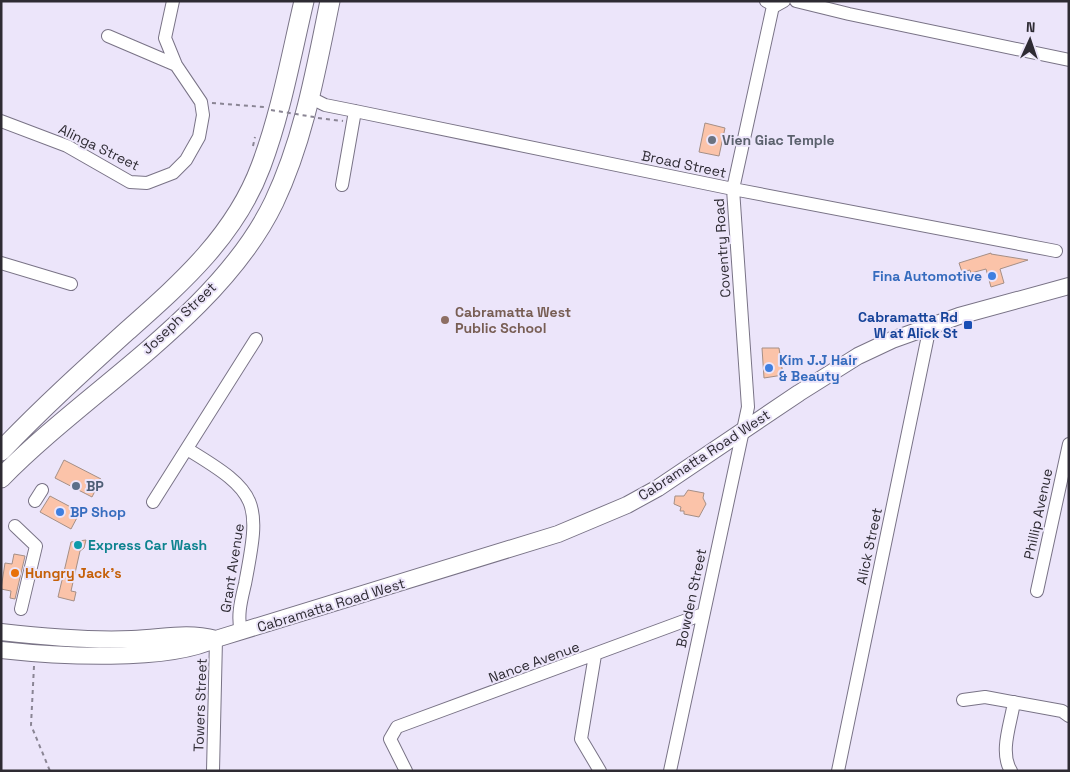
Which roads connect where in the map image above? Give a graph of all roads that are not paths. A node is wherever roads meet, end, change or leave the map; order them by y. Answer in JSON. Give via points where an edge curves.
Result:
{"nodes":[{"id":1,"x":173,"y":1,"type":"edge"},
{"id":2,"x":304,"y":1,"type":"edge"},
{"id":3,"x":330,"y":1,"type":"edge"},
{"id":4,"x":796,"y":1,"type":"edge"},
{"id":5,"x":774,"y":3,"type":"edge"},
{"id":6,"x":108,"y":36,"type":"dead end"},
{"id":7,"x":1069,"y":60,"type":"edge"},
{"id":8,"x":176,"y":65,"type":"junction"},
{"id":9,"x":309,"y":97,"type":"junction"},
{"id":10,"x":353,"y":111,"type":"junction"},
{"id":11,"x":1,"y":121,"type":"edge"},
{"id":12,"x":342,"y":185,"type":"dead end"},
{"id":13,"x":733,"y":189,"type":"junction"},
{"id":14,"x":1056,"y":251,"type":"dead end"},
{"id":15,"x":1,"y":263,"type":"edge"},
{"id":16,"x":71,"y":284,"type":"dead end"},
{"id":17,"x":1069,"y":286,"type":"edge"},
{"id":18,"x":930,"y":326,"type":"junction"},
{"id":19,"x":256,"y":340,"type":"dead end"},
{"id":20,"x":741,"y":431,"type":"junction"},
{"id":21,"x":1069,"y":444,"type":"edge"},
{"id":22,"x":187,"y":449,"type":"junction"},
{"id":23,"x":1,"y":451,"type":"edge"},
{"id":24,"x":1,"y":478,"type":"edge"},
{"id":25,"x":42,"y":490,"type":"dead end"},
{"id":26,"x":35,"y":501,"type":"dead end"},
{"id":27,"x":153,"y":502,"type":"dead end"},
{"id":28,"x":15,"y":526,"type":"dead end"},
{"id":29,"x":1038,"y":591,"type":"dead end"},
{"id":30,"x":21,"y":609,"type":"dead end"},
{"id":31,"x":703,"y":614,"type":"junction"},
{"id":32,"x":1,"y":632,"type":"edge"},
{"id":33,"x":241,"y":633,"type":"junction"},
{"id":34,"x":216,"y":639,"type":"junction"},
{"id":35,"x":1,"y":650,"type":"edge"},
{"id":36,"x":595,"y":655,"type":"junction"},
{"id":37,"x":963,"y":700,"type":"dead end"},
{"id":38,"x":1014,"y":702,"type":"junction"},
{"id":39,"x":1069,"y":716,"type":"edge"},
{"id":40,"x":213,"y":771,"type":"edge"},
{"id":41,"x":406,"y":771,"type":"edge"},
{"id":42,"x":600,"y":771,"type":"edge"},
{"id":43,"x":670,"y":771,"type":"edge"},
{"id":44,"x":838,"y":771,"type":"edge"},
{"id":45,"x":1011,"y":771,"type":"edge"}],
"edges":[{"from":1,"to":8,"type":"street","via":[[165,38]]},
{"from":2,"to":23,"type":"highway","name":"Joseph Street","via":[[276,121],[261,167],[243,204],[212,251],[34,416]]},
{"from":3,"to":9,"type":"highway","name":"Joseph Street"},
{"from":4,"to":7,"type":"street"},
{"from":5,"to":13,"type":"street","name":"Coventry Road"},
{"from":6,"to":8,"type":"street"},
{"from":8,"to":11,"type":"street","name":"Alinga Street","via":[[201,102],[203,115],[199,137],[186,160],[173,173],[147,183],[130,182],[67,146]]},
{"from":9,"to":10,"type":"street","name":"Broad Street","via":[[325,105]]},
{"from":9,"to":24,"type":"highway","name":"Joseph Street","via":[[299,138],[274,203],[242,253],[198,303]]},
{"from":10,"to":12,"type":"street"},
{"from":10,"to":13,"type":"street","name":"Broad Street"},
{"from":13,"to":14,"type":"street","name":"Broad Street"},
{"from":13,"to":20,"type":"street","name":"Coventry Road","via":[[748,407]]},
{"from":15,"to":16,"type":"street"},
{"from":17,"to":18,"type":"main road","name":"Cabramatta Road West"},
{"from":18,"to":20,"type":"main road","name":"Cabramatta Road West","via":[[858,356]]},
{"from":18,"to":44,"type":"street","name":"Alick Street"},
{"from":19,"to":22,"type":"street"},
{"from":20,"to":31,"type":"street","name":"Bowden Street"},
{"from":20,"to":33,"type":"main road","name":"Cabramatta Road West","via":[[658,488],[558,534]]},
{"from":21,"to":29,"type":"street","name":"Phillip Avenue"},
{"from":22,"to":27,"type":"street"},
{"from":22,"to":33,"type":"street","name":"Grant Avenue","via":[[220,469],[238,485],[248,495],[254,512],[252,550],[238,618]]},
{"from":25,"to":26,"type":"street"},
{"from":28,"to":30,"type":"street","via":[[36,546]]},
{"from":31,"to":36,"type":"street","name":"Nance Avenue"},
{"from":31,"to":43,"type":"street","name":"Bowden Street"},
{"from":32,"to":34,"type":"main road","name":"Cabramatta Road West","via":[[63,633],[132,640],[195,634]]},
{"from":33,"to":34,"type":"main road","name":"Cabramatta Road West"},
{"from":34,"to":35,"type":"main road","name":"Cabramatta Road West","via":[[200,647],[121,655],[83,656]]},
{"from":34,"to":40,"type":"street","name":"Towers Street"},
{"from":36,"to":41,"type":"street","name":"Nance Avenue","via":[[397,727],[390,739]]},
{"from":36,"to":42,"type":"street","via":[[581,739]]},
{"from":37,"to":38,"type":"street","via":[[985,696]]},
{"from":38,"to":39,"type":"street","via":[[1062,711]]},
{"from":38,"to":45,"type":"street","via":[[1006,752]]}]}
